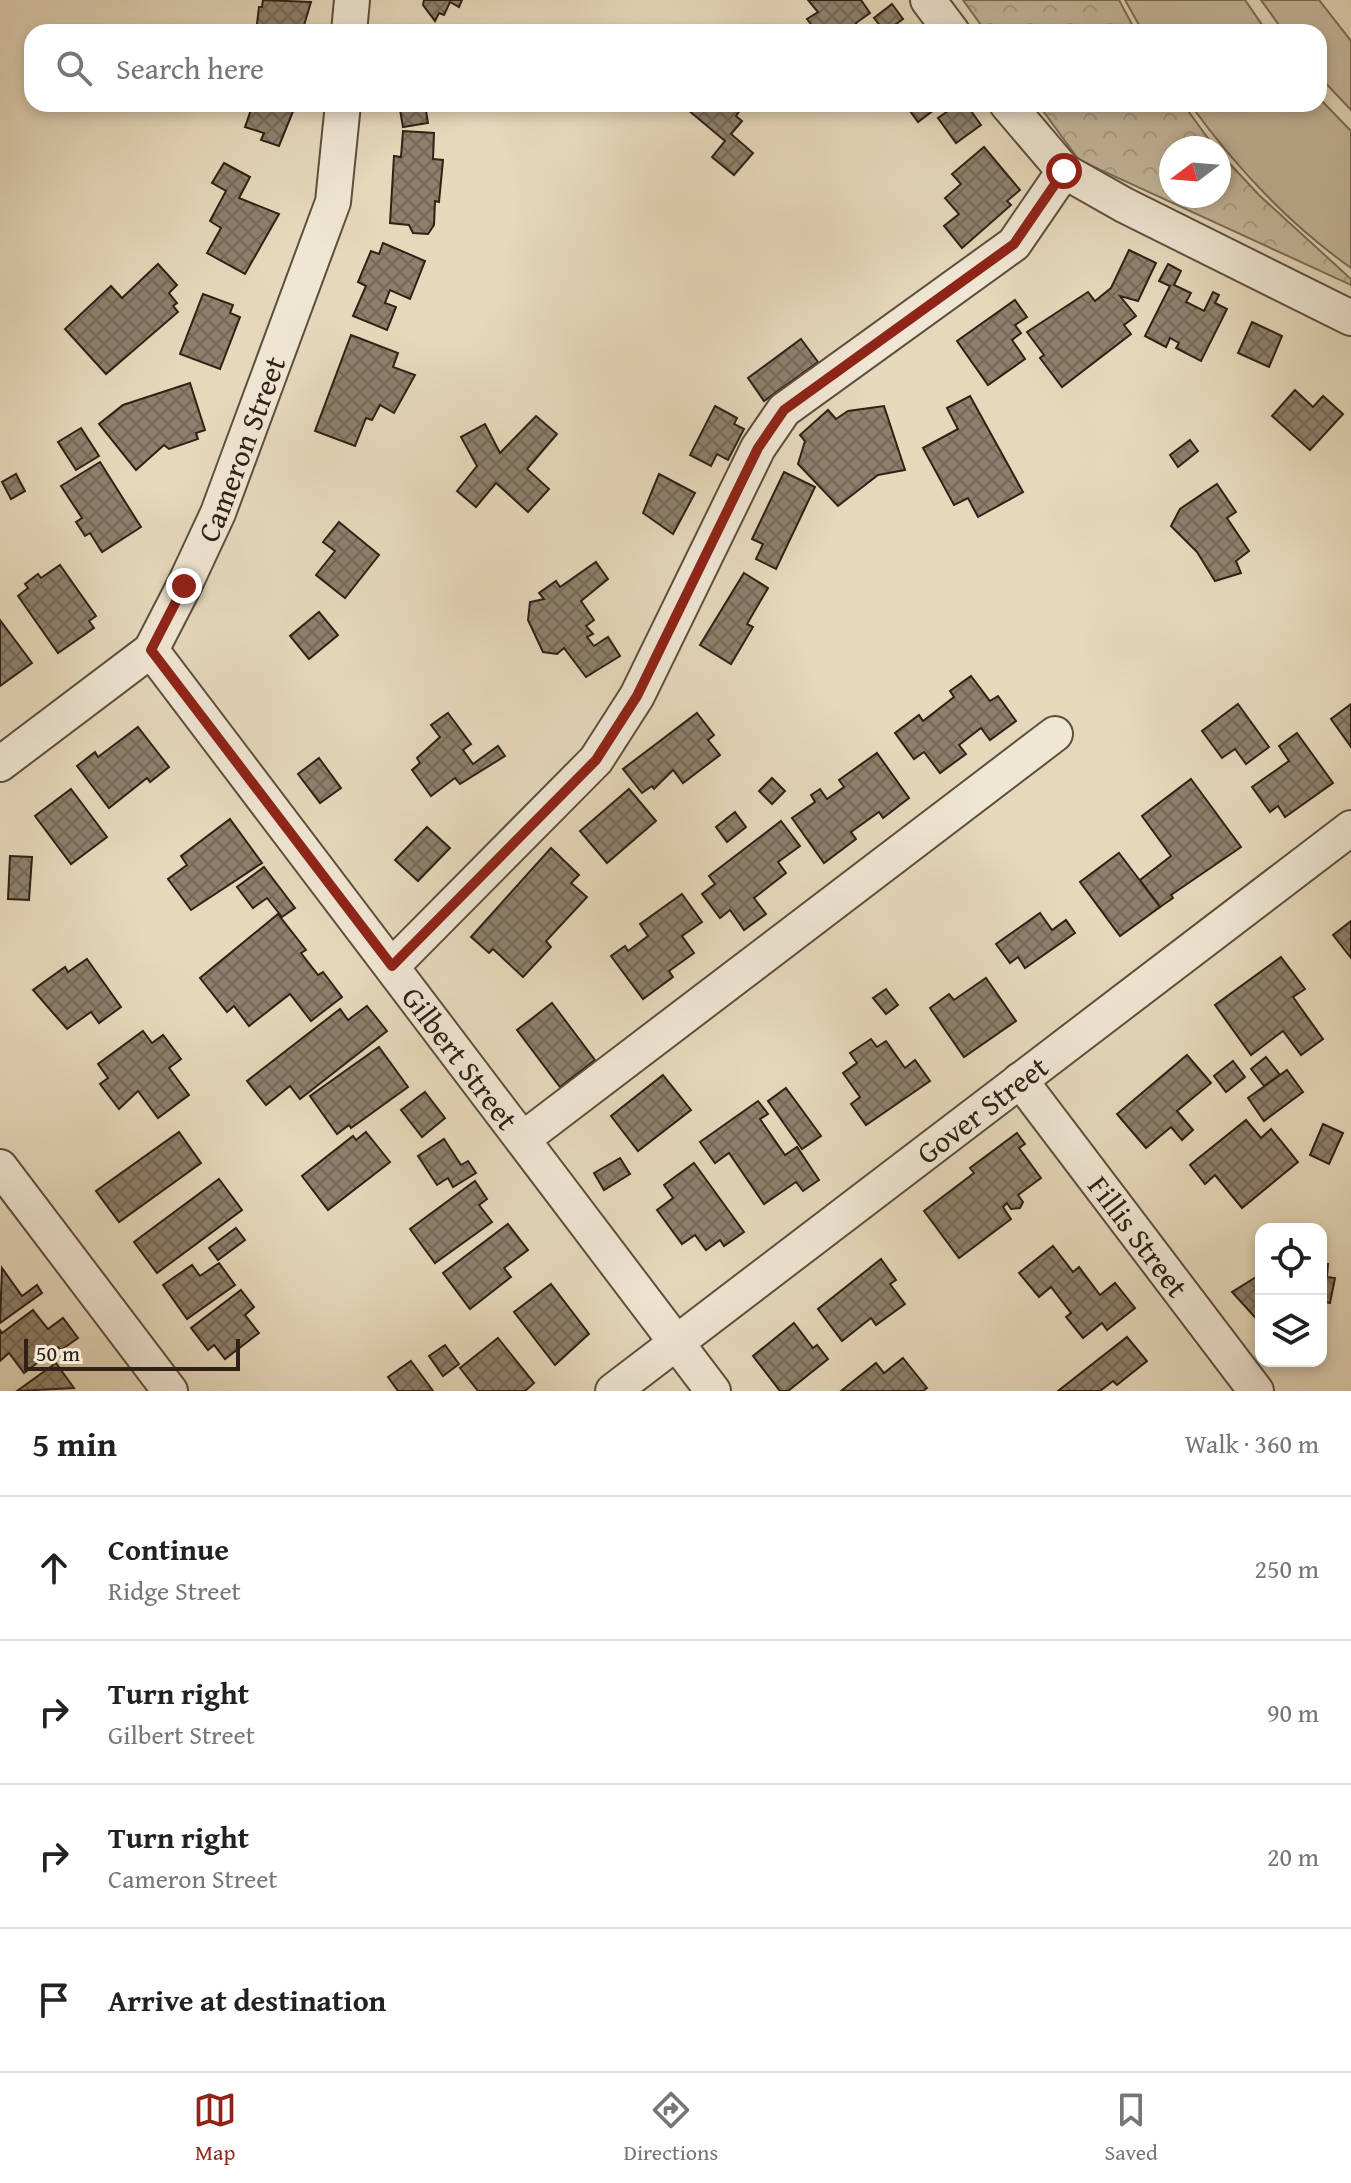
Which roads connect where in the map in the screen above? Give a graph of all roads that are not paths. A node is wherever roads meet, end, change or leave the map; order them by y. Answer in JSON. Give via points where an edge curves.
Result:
{"nodes":[{"id":1,"x":352,"y":0,"type":"edge"},
{"id":2,"x":928,"y":0,"type":"edge"},
{"id":3,"x":350,"y":24,"type":"edge"},
{"id":4,"x":946,"y":24,"type":"edge"},
{"id":5,"x":342,"y":112,"type":"edge"},
{"id":6,"x":1014,"y":112,"type":"edge"},
{"id":7,"x":1064,"y":171,"type":"junction"},
{"id":8,"x":1351,"y":318,"type":"edge"},
{"id":9,"x":151,"y":650,"type":"junction"},
{"id":10,"x":1055,"y":734,"type":"dead end"},
{"id":11,"x":0,"y":764,"type":"edge"},
{"id":12,"x":1351,"y":828,"type":"edge"},
{"id":13,"x":392,"y":966,"type":"junction"},
{"id":14,"x":1020,"y":1080,"type":"junction"},
{"id":15,"x":523,"y":1139,"type":"junction"},
{"id":16,"x":0,"y":1167,"type":"edge"},
{"id":17,"x":676,"y":1343,"type":"junction"},
{"id":18,"x":170,"y":1391,"type":"edge"},
{"id":19,"x":613,"y":1391,"type":"edge"},
{"id":20,"x":713,"y":1391,"type":"edge"},
{"id":21,"x":1256,"y":1391,"type":"edge"}],
"edges":[{"from":1,"to":3,"type":"street"},
{"from":2,"to":4,"type":"street"},
{"from":5,"to":9,"type":"street","name":"Cameron Street","via":[[333,202],[292,320],[218,513]]},
{"from":6,"to":7,"type":"street"},
{"from":7,"to":8,"type":"street"},
{"from":7,"to":13,"type":"street","via":[[1014,244],[784,410],[758,448],[637,696],[596,760]]},
{"from":9,"to":11,"type":"street","name":"Cameron Street"},
{"from":9,"to":13,"type":"street","name":"Gilbert Street"},
{"from":10,"to":15,"type":"street"},
{"from":12,"to":14,"type":"street","name":"Gover Street"},
{"from":13,"to":15,"type":"street","name":"Gilbert Street"},
{"from":14,"to":17,"type":"street","name":"Gover Street"},
{"from":14,"to":21,"type":"street","name":"Fillis Street"},
{"from":15,"to":17,"type":"street","name":"Gilbert Street"},
{"from":16,"to":18,"type":"street"},
{"from":17,"to":19,"type":"street","name":"Gover Street"},
{"from":17,"to":20,"type":"street","name":"Gilbert Street"}]}
